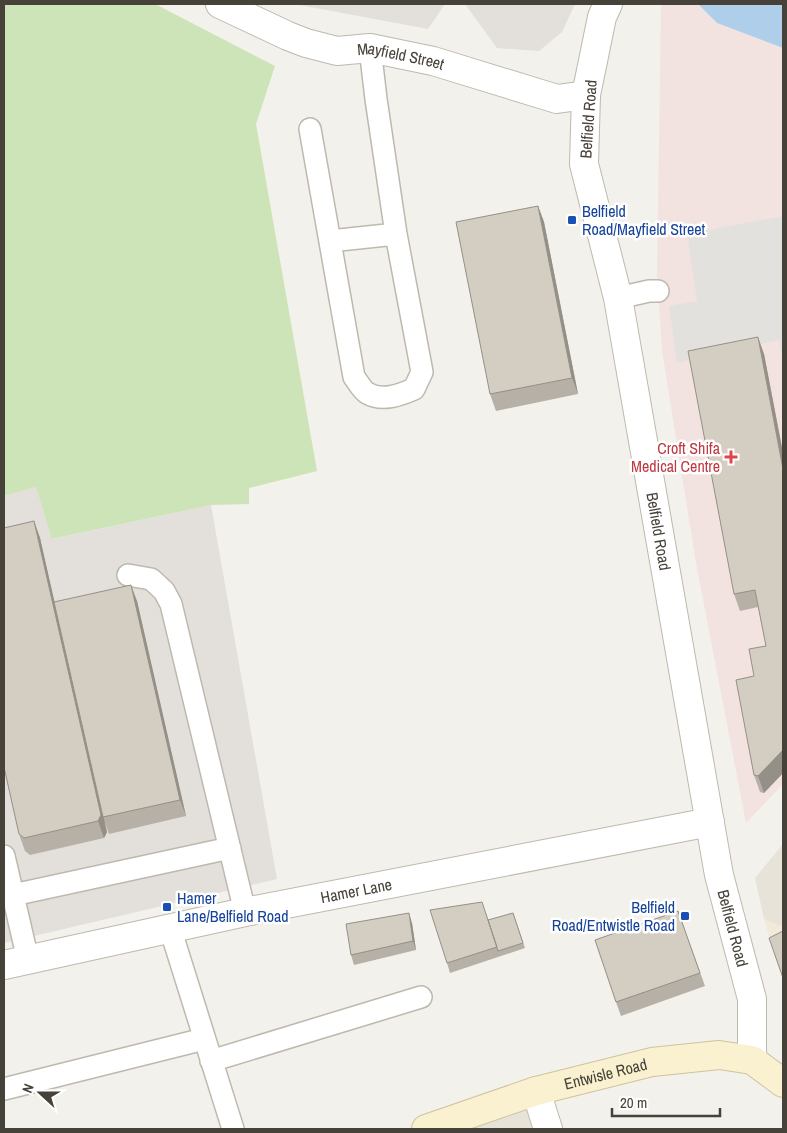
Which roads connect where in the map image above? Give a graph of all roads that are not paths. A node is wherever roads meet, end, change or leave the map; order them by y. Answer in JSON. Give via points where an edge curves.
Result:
{"nodes":[{"id":1,"x":220,"y":4,"type":"edge"},
{"id":2,"x":608,"y":4,"type":"edge"},
{"id":3,"x":370,"y":48,"type":"junction"},
{"id":4,"x":586,"y":96,"type":"junction"},
{"id":5,"x":310,"y":129,"type":"dead end"},
{"id":6,"x":396,"y":234,"type":"junction"},
{"id":7,"x":330,"y":241,"type":"junction"},
{"id":8,"x":658,"y":291,"type":"dead end"},
{"id":9,"x":618,"y":298,"type":"junction"},
{"id":10,"x":128,"y":575,"type":"dead end"},
{"id":11,"x":710,"y":822,"type":"junction"},
{"id":12,"x":230,"y":848,"type":"junction"},
{"id":13,"x":4,"y":856,"type":"edge"},
{"id":14,"x":13,"y":896,"type":"junction"},
{"id":15,"x":245,"y":912,"type":"junction"},
{"id":16,"x":170,"y":928,"type":"junction"},
{"id":17,"x":16,"y":962,"type":"edge"},
{"id":18,"x":421,"y":997,"type":"dead end"},
{"id":19,"x":204,"y":1039,"type":"junction"},
{"id":20,"x":752,"y":1060,"type":"junction"},
{"id":21,"x":211,"y":1061,"type":"junction"},
{"id":22,"x":783,"y":1083,"type":"edge"},
{"id":23,"x":4,"y":1089,"type":"edge"},
{"id":24,"x":536,"y":1091,"type":"junction"},
{"id":25,"x":233,"y":1129,"type":"edge"},
{"id":26,"x":426,"y":1129,"type":"edge"},
{"id":27,"x":548,"y":1129,"type":"edge"}],
"edges":[{"from":1,"to":3,"type":"street","name":"Mayfield Street","via":[[306,43],[337,51]]},
{"from":2,"to":4,"type":"street","name":"Belfield Road","via":[[602,17]]},
{"from":3,"to":4,"type":"street","name":"Mayfield Street","via":[[433,61],[556,99]]},
{"from":3,"to":6,"type":"lane"},
{"from":4,"to":9,"type":"street","name":"Belfield Road","via":[[584,164]]},
{"from":5,"to":7,"type":"lane"},
{"from":6,"to":7,"type":"lane"},
{"from":6,"to":7,"type":"lane","via":[[422,372],[414,389],[378,398],[366,392],[354,377]]},
{"from":8,"to":9,"type":"lane"},
{"from":9,"to":11,"type":"street","name":"Belfield Road"},
{"from":10,"to":12,"type":"lane","via":[[151,579],[164,591],[171,604]]},
{"from":11,"to":15,"type":"street","name":"Hamer Lane"},
{"from":11,"to":20,"type":"street","name":"Belfield Road","via":[[720,875],[752,999]]},
{"from":12,"to":14,"type":"lane"},
{"from":12,"to":15,"type":"lane"},
{"from":13,"to":14,"type":"lane"},
{"from":14,"to":17,"type":"lane"},
{"from":15,"to":16,"type":"street","name":"Hamer Lane"},
{"from":16,"to":17,"type":"street","name":"Hamer Lane"},
{"from":16,"to":19,"type":"lane"},
{"from":18,"to":21,"type":"lane"},
{"from":19,"to":21,"type":"lane"},
{"from":19,"to":23,"type":"lane"},
{"from":20,"to":22,"type":"main road","name":"Entwisle Road"},
{"from":20,"to":24,"type":"main road","name":"Entwisle Road","via":[[719,1056],[652,1062]]},
{"from":21,"to":25,"type":"lane"},
{"from":24,"to":26,"type":"main road","name":"Entwisle Road"},
{"from":24,"to":27,"type":"street"}]}
